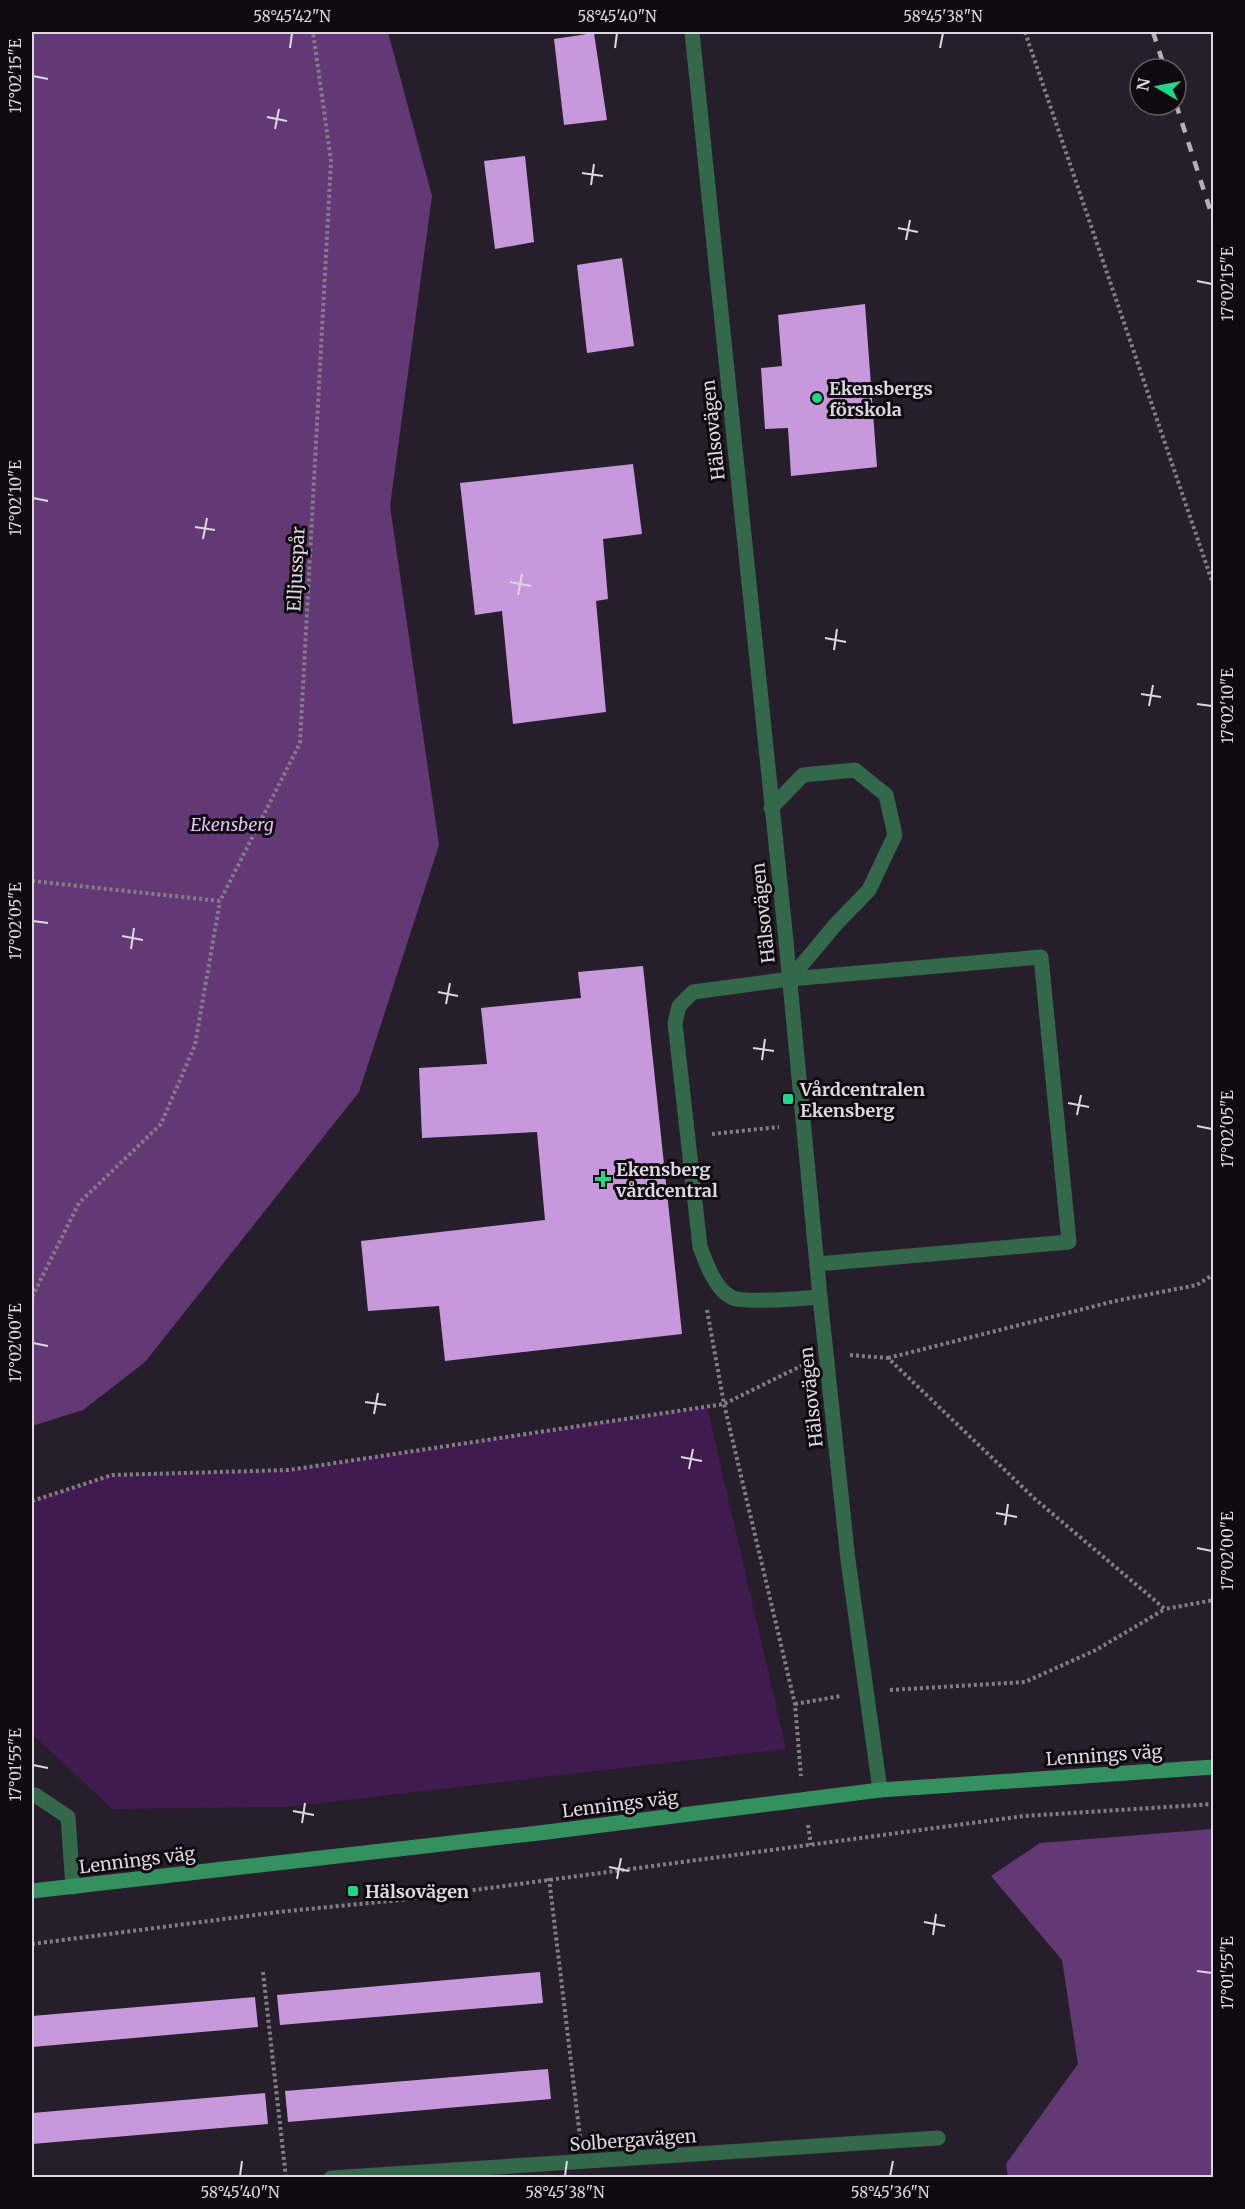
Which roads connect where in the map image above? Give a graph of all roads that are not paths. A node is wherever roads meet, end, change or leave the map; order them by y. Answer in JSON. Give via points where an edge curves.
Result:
{"nodes":[{"id":1,"x":692,"y":32,"type":"edge"},
{"id":2,"x":771,"y":808,"type":"junction"},
{"id":3,"x":790,"y":979,"type":"junction"},
{"id":4,"x":817,"y":1264,"type":"junction"},
{"id":5,"x":820,"y":1297,"type":"junction"},
{"id":6,"x":1214,"y":1767,"type":"edge"},
{"id":7,"x":879,"y":1790,"type":"junction"},
{"id":8,"x":32,"y":1795,"type":"edge"},
{"id":9,"x":73,"y":1887,"type":"junction"},
{"id":10,"x":32,"y":1891,"type":"edge"},
{"id":11,"x":938,"y":2139,"type":"dead end"},
{"id":12,"x":332,"y":2178,"type":"edge"}],
"edges":[{"from":1,"to":2,"type":"street","name":"Hälsovägen"},
{"from":2,"to":3,"type":"street","name":"Hälsovägen"},
{"from":2,"to":3,"type":"street","via":[[803,776],[855,770],[886,795],[895,835],[868,890]]},
{"from":3,"to":4,"type":"street","name":"Hälsovägen"},
{"from":3,"to":4,"type":"street","via":[[1041,957],[1069,1242]]},
{"from":3,"to":5,"type":"street","via":[[693,992],[679,1006],[675,1023],[700,1247],[711,1277],[732,1298]]},
{"from":4,"to":5,"type":"street","name":"Hälsovägen"},
{"from":5,"to":7,"type":"street","name":"Hälsovägen","via":[[848,1560]]},
{"from":6,"to":7,"type":"main road","name":"Lennings väg"},
{"from":7,"to":9,"type":"main road","name":"Lennings väg"},
{"from":8,"to":9,"type":"street","via":[[68,1817]]},
{"from":9,"to":10,"type":"main road","name":"Lennings väg"},
{"from":11,"to":12,"type":"street","name":"Solbergavägen"}]}
